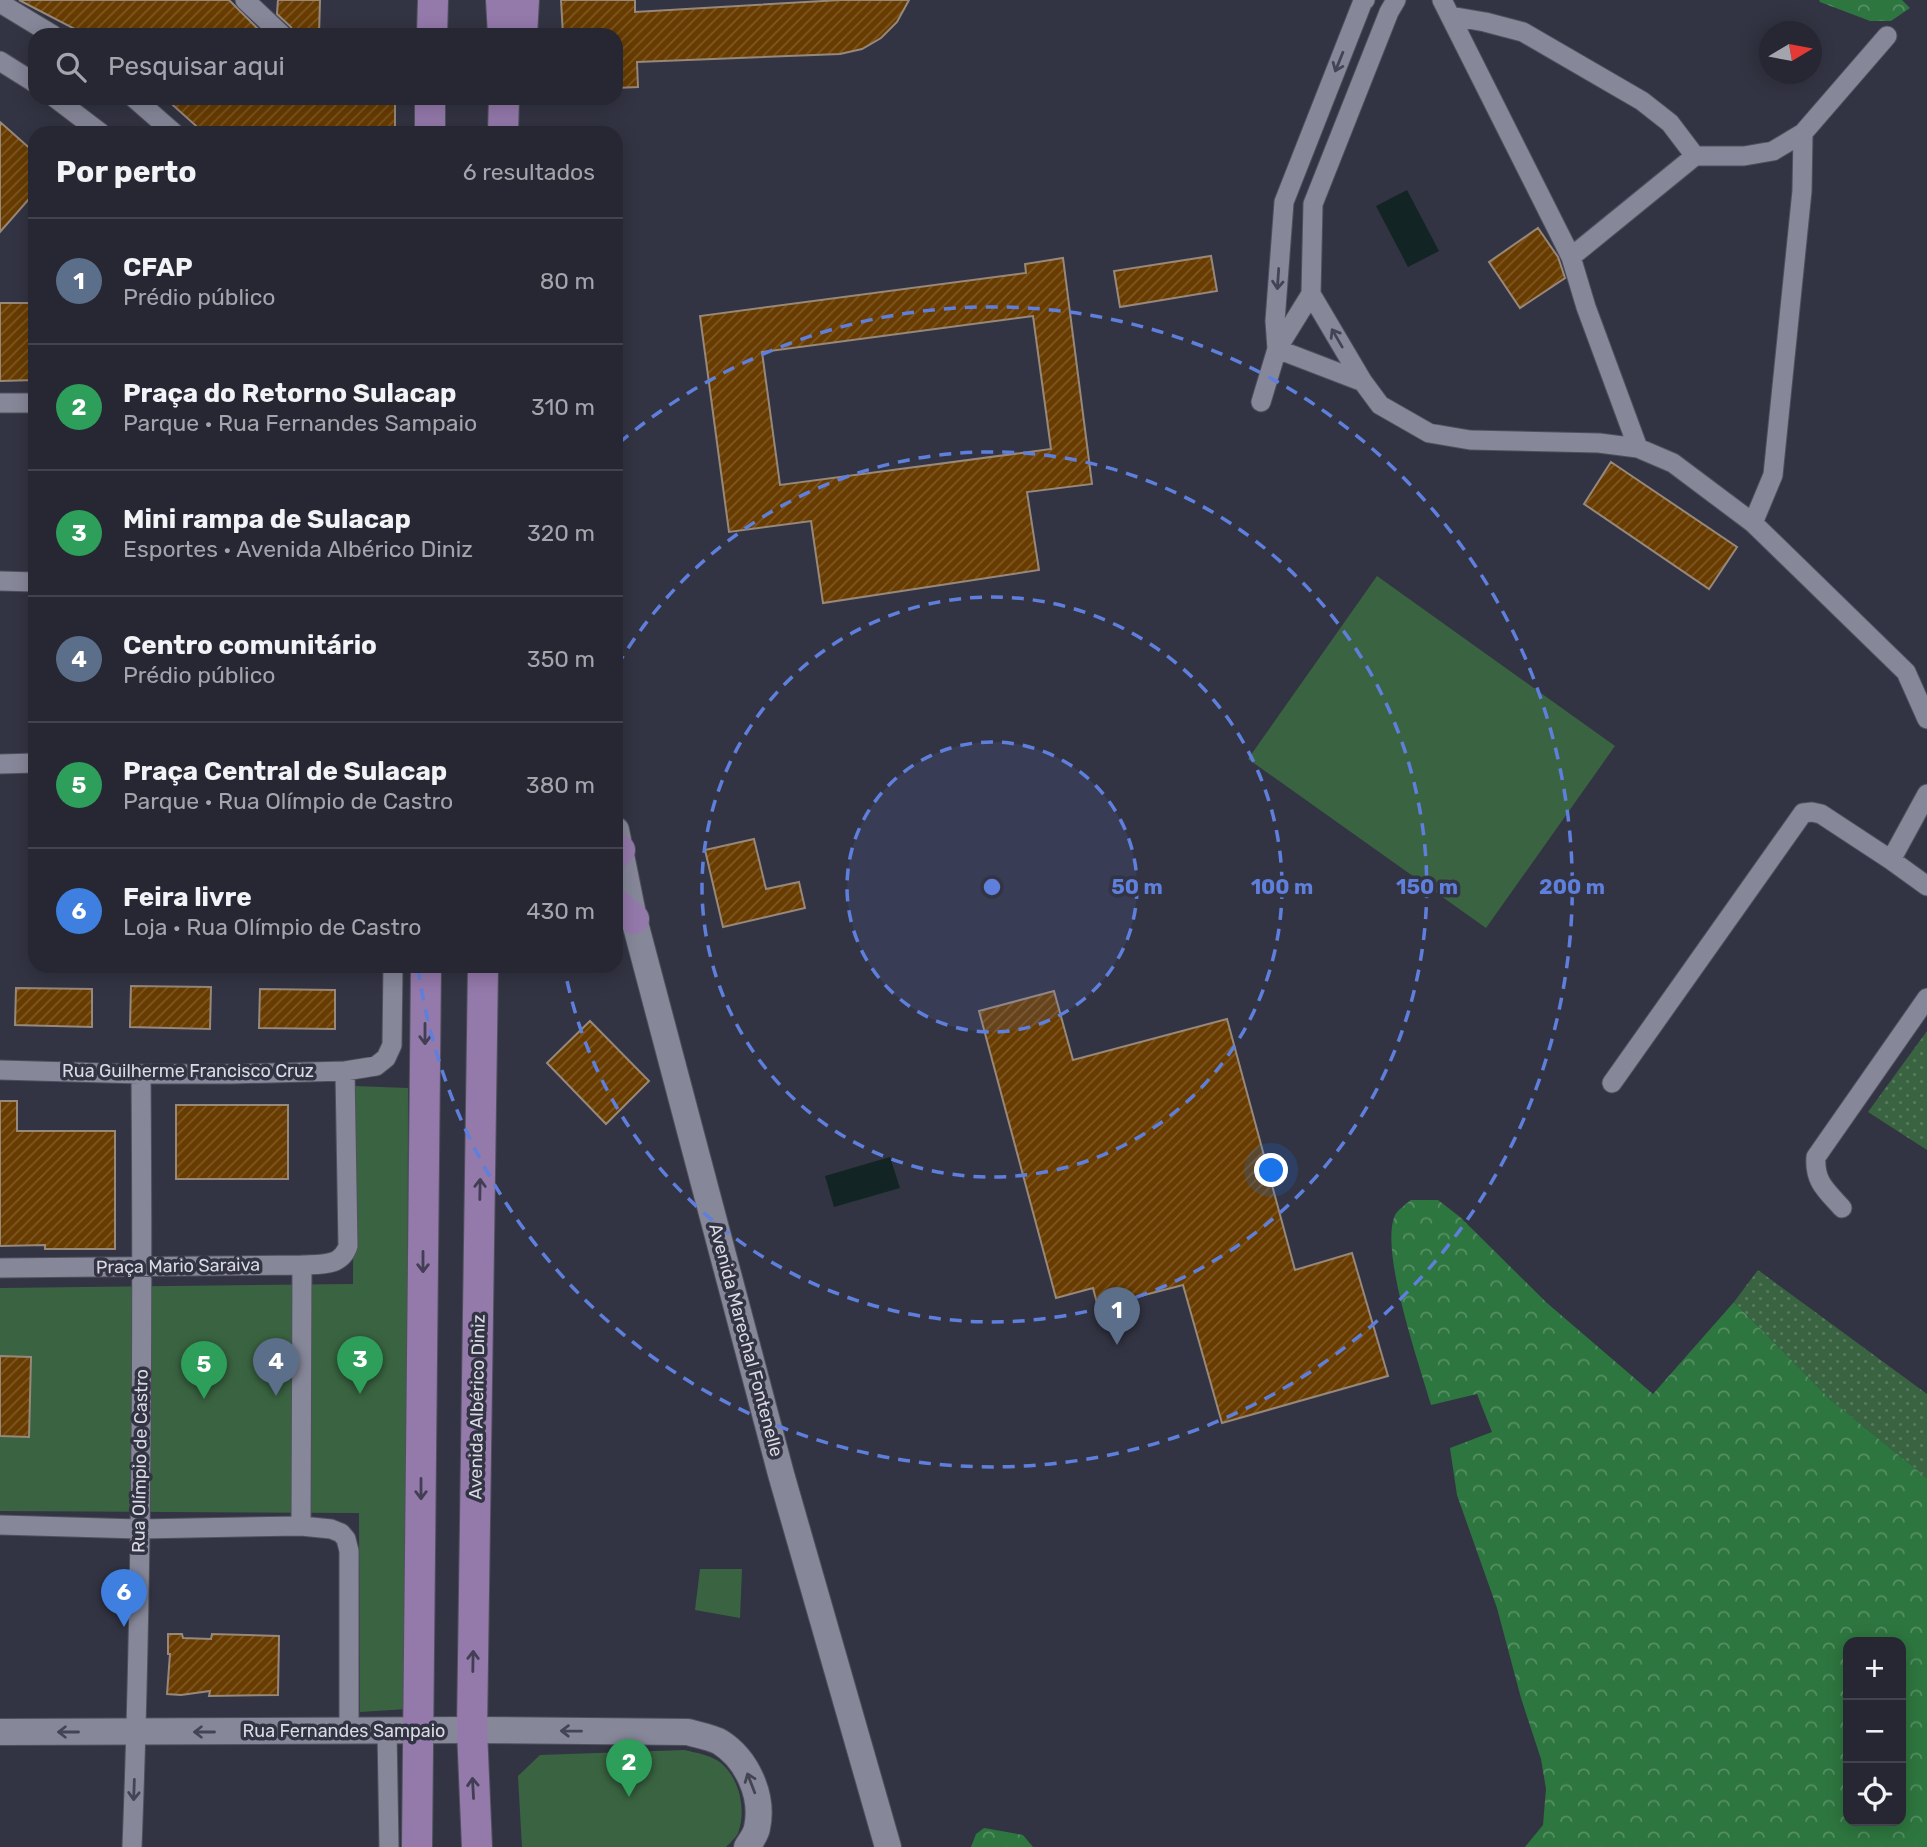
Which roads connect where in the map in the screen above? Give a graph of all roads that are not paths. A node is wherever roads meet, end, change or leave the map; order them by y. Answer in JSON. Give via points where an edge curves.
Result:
{"nodes":[{"id":1,"x":245,"y":0,"type":"edge"},
{"id":2,"x":433,"y":0,"type":"edge"},
{"id":3,"x":501,"y":0,"type":"edge"},
{"id":4,"x":524,"y":0,"type":"edge"},
{"id":5,"x":1365,"y":0,"type":"edge"},
{"id":6,"x":1396,"y":0,"type":"edge"},
{"id":7,"x":0,"y":3,"type":"edge"},
{"id":8,"x":260,"y":6,"type":"edge"},
{"id":9,"x":1446,"y":8,"type":"edge"},
{"id":10,"x":41,"y":28,"type":"edge"},
{"id":11,"x":277,"y":28,"type":"edge"},
{"id":12,"x":432,"y":28,"type":"edge"},
{"id":13,"x":503,"y":28,"type":"edge"},
{"id":14,"x":522,"y":28,"type":"edge"},
{"id":15,"x":1887,"y":36,"type":"dead end"},
{"id":16,"x":0,"y":61,"type":"edge"},
{"id":17,"x":28,"y":79,"type":"edge"},
{"id":18,"x":64,"y":105,"type":"edge"},
{"id":19,"x":142,"y":105,"type":"edge"},
{"id":20,"x":430,"y":105,"type":"edge"},
{"id":21,"x":504,"y":105,"type":"edge"},
{"id":22,"x":92,"y":126,"type":"edge"},
{"id":23,"x":166,"y":126,"type":"edge"},
{"id":24,"x":430,"y":126,"type":"edge"},
{"id":25,"x":503,"y":126,"type":"edge"},
{"id":26,"x":1803,"y":133,"type":"junction"},
{"id":27,"x":1695,"y":156,"type":"junction"},
{"id":28,"x":1571,"y":257,"type":"junction"},
{"id":29,"x":1311,"y":294,"type":"junction"},
{"id":30,"x":1277,"y":349,"type":"junction"},
{"id":31,"x":1363,"y":382,"type":"junction"},
{"id":32,"x":1261,"y":402,"type":"dead end"},
{"id":33,"x":0,"y":403,"type":"edge"},
{"id":34,"x":28,"y":404,"type":"edge"},
{"id":35,"x":1638,"y":449,"type":"junction"},
{"id":36,"x":1753,"y":523,"type":"junction"},
{"id":37,"x":0,"y":581,"type":"edge"},
{"id":38,"x":28,"y":582,"type":"edge"},
{"id":39,"x":1906,"y":671,"type":"junction"},
{"id":40,"x":1927,"y":671,"type":"edge"},
{"id":41,"x":1927,"y":719,"type":"edge"},
{"id":42,"x":28,"y":763,"type":"edge"},
{"id":43,"x":0,"y":764,"type":"edge"},
{"id":44,"x":1927,"y":794,"type":"edge"},
{"id":45,"x":1891,"y":860,"type":"junction"},
{"id":46,"x":1927,"y":886,"type":"edge"},
{"id":47,"x":625,"y":911,"type":"edge"},
{"id":48,"x":393,"y":973,"type":"edge"},
{"id":49,"x":426,"y":973,"type":"edge"},
{"id":50,"x":484,"y":973,"type":"edge"},
{"id":51,"x":1927,"y":998,"type":"edge"},
{"id":52,"x":0,"y":1070,"type":"edge"},
{"id":53,"x":345,"y":1071,"type":"junction"},
{"id":54,"x":141,"y":1074,"type":"junction"},
{"id":55,"x":1612,"y":1083,"type":"dead end"},
{"id":56,"x":1842,"y":1208,"type":"dead end"},
{"id":57,"x":302,"y":1265,"type":"junction"},
{"id":58,"x":142,"y":1267,"type":"junction"},
{"id":59,"x":0,"y":1268,"type":"edge"},
{"id":60,"x":0,"y":1525,"type":"edge"},
{"id":61,"x":301,"y":1526,"type":"junction"},
{"id":62,"x":139,"y":1529,"type":"junction"},
{"id":63,"x":387,"y":1730,"type":"junction"},
{"id":64,"x":419,"y":1730,"type":"junction"},
{"id":65,"x":472,"y":1730,"type":"junction"},
{"id":66,"x":349,"y":1731,"type":"junction"},
{"id":67,"x":0,"y":1732,"type":"edge"},
{"id":68,"x":136,"y":1732,"type":"junction"},
{"id":69,"x":132,"y":1847,"type":"edge"},
{"id":70,"x":388,"y":1847,"type":"edge"},
{"id":71,"x":417,"y":1847,"type":"edge"},
{"id":72,"x":477,"y":1847,"type":"edge"},
{"id":73,"x":747,"y":1847,"type":"edge"},
{"id":74,"x":888,"y":1847,"type":"edge"}],
"edges":[{"from":1,"to":8,"type":"street"},
{"from":2,"to":12,"type":"main road"},
{"from":3,"to":13,"type":"main road"},
{"from":4,"to":14,"type":"main road"},
{"from":5,"to":30,"type":"street","one_way":true,"via":[[1284,202]]},
{"from":6,"to":29,"type":"street","via":[[1313,204]]},
{"from":7,"to":10,"type":"street"},
{"from":8,"to":11,"type":"street"},
{"from":9,"to":27,"type":"street","via":[[1523,33],[1642,101],[1671,124]]},
{"from":9,"to":28,"type":"street"},
{"from":15,"to":26,"type":"street"},
{"from":16,"to":17,"type":"street"},
{"from":18,"to":22,"type":"street"},
{"from":19,"to":23,"type":"street"},
{"from":20,"to":24,"type":"main road"},
{"from":21,"to":25,"type":"main road"},
{"from":26,"to":27,"type":"street","via":[[1773,151]]},
{"from":26,"to":36,"type":"street","via":[[1802,191],[1773,475]]},
{"from":27,"to":28,"type":"street"},
{"from":28,"to":35,"type":"street"},
{"from":29,"to":30,"type":"street"},
{"from":31,"to":29,"type":"street","one_way":true},
{"from":30,"to":31,"type":"street"},
{"from":30,"to":32,"type":"street"},
{"from":31,"to":35,"type":"street","via":[[1380,405],[1429,433],[1470,440],[1599,443]]},
{"from":33,"to":34,"type":"street"},
{"from":35,"to":36,"type":"street","via":[[1673,463]]},
{"from":36,"to":39,"type":"street"},
{"from":37,"to":38,"type":"street"},
{"from":39,"to":40,"type":"street"},
{"from":39,"to":41,"type":"street"},
{"from":42,"to":43,"type":"street"},
{"from":44,"to":45,"type":"street"},
{"from":45,"to":46,"type":"street"},
{"from":45,"to":55,"type":"street","via":[[1821,814],[1802,813]]},
{"from":47,"to":74,"type":"main road","name":"Avenida Marechal Fontenelle"},
{"from":48,"to":53,"type":"street","name":"Rua Guilherme Francisco Cruz","via":[[392,1045],[386,1058],[376,1066]]},
{"from":49,"to":64,"type":"main road","one_way":true},
{"from":65,"to":50,"type":"main road","name":"Avenida Albérico Diniz","one_way":true},
{"from":51,"to":56,"type":"street","via":[[1815,1157],[1819,1182]]},
{"from":52,"to":54,"type":"street","name":"Rua Guilherme Francisco Cruz"},
{"from":53,"to":54,"type":"street","name":"Rua Guilherme Francisco Cruz"},
{"from":53,"to":57,"type":"street","name":"Praça Mario Saraiva","via":[[348,1246],[339,1260]]},
{"from":54,"to":58,"type":"street","name":"Rua Olímpio de Castro"},
{"from":57,"to":58,"type":"street","name":"Praça Mario Saraiva"},
{"from":57,"to":61,"type":"street"},
{"from":58,"to":59,"type":"street","name":"Praça Mario Saraiva"},
{"from":58,"to":62,"type":"street","name":"Rua Olímpio de Castro"},
{"from":60,"to":62,"type":"street"},
{"from":61,"to":62,"type":"street"},
{"from":61,"to":66,"type":"street","via":[[341,1532],[349,1551]]},
{"from":62,"to":68,"type":"street","name":"Rua Olímpio de Castro"},
{"from":63,"to":64,"type":"main road","name":"Rua Fernandes Sampaio"},
{"from":63,"to":66,"type":"main road","name":"Rua Fernandes Sampaio"},
{"from":63,"to":70,"type":"street"},
{"from":64,"to":65,"type":"main road","name":"Rua Fernandes Sampaio"},
{"from":64,"to":71,"type":"main road"},
{"from":72,"to":65,"type":"main road","name":"Avenida Albérico Diniz","one_way":true},
{"from":73,"to":65,"type":"main road","name":"Rua Fernandes Sampaio","one_way":true,"via":[[757,1830],[758,1802],[749,1774],[718,1741],[688,1732]]},
{"from":66,"to":68,"type":"main road","name":"Rua Fernandes Sampaio","one_way":true},
{"from":68,"to":67,"type":"main road","name":"Rua Fernandes Sampaio","one_way":true},
{"from":68,"to":69,"type":"street","name":"Rua Olímpio de Castro","one_way":true}]}
